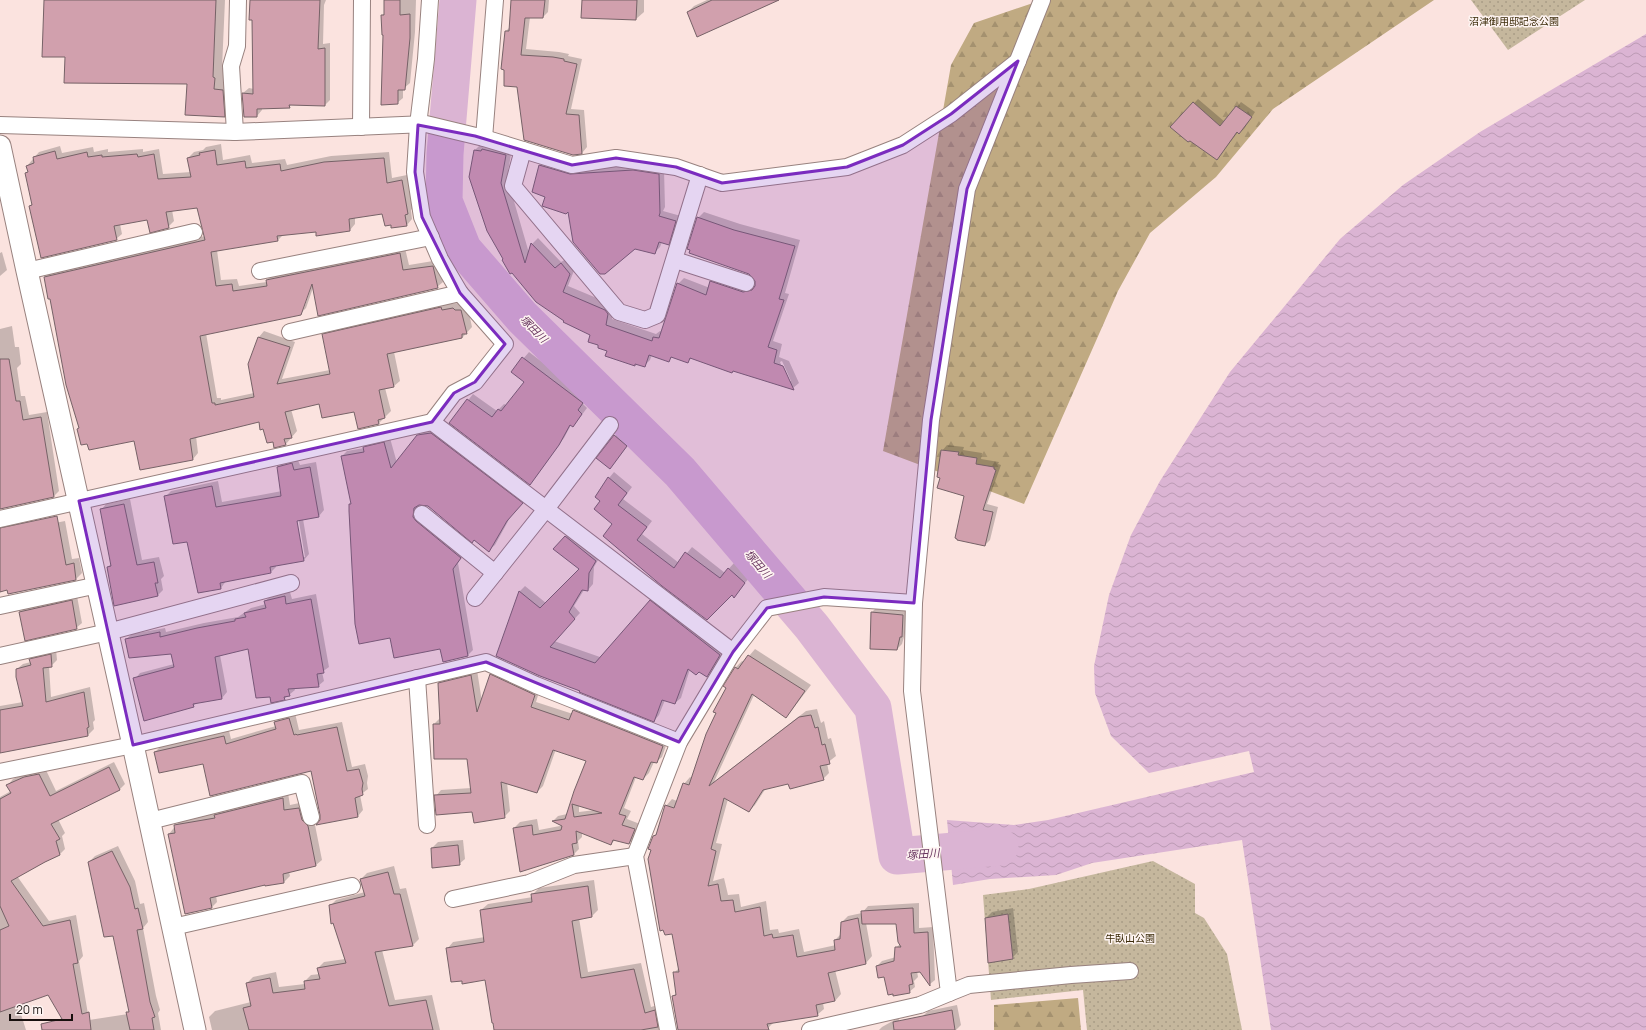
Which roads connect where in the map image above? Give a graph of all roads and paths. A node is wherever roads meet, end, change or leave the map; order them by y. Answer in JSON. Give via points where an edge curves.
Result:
{"nodes":[{"id":1,"x":238,"y":0,"type":"edge"},
{"id":2,"x":362,"y":0,"type":"edge"},
{"id":3,"x":430,"y":0,"type":"edge"},
{"id":4,"x":495,"y":0,"type":"edge"},
{"id":5,"x":1042,"y":0,"type":"edge"},
{"id":6,"x":1018,"y":61,"type":"junction"},
{"id":7,"x":0,"y":125,"type":"edge"},
{"id":8,"x":422,"y":125,"type":"junction"},
{"id":9,"x":361,"y":127,"type":"junction"},
{"id":10,"x":235,"y":132,"type":"junction"},
{"id":11,"x":479,"y":137,"type":"junction"},
{"id":12,"x":0,"y":146,"type":"edge"},
{"id":13,"x":522,"y":150,"type":"junction"},
{"id":14,"x":700,"y":175,"type":"junction"},
{"id":15,"x":194,"y":232,"type":"dead end"},
{"id":16,"x":431,"y":237,"type":"junction"},
{"id":17,"x":674,"y":260,"type":"junction"},
{"id":18,"x":27,"y":271,"type":"junction"},
{"id":19,"x":260,"y":271,"type":"dead end"},
{"id":20,"x":746,"y":283,"type":"dead end"},
{"id":21,"x":460,"y":293,"type":"junction"},
{"id":22,"x":290,"y":332,"type":"dead end"},
{"id":23,"x":432,"y":422,"type":"junction"},
{"id":24,"x":610,"y":425,"type":"dead end"},
{"id":25,"x":79,"y":501,"type":"junction"},
{"id":26,"x":546,"y":509,"type":"junction"},
{"id":27,"x":422,"y":514,"type":"dead end"},
{"id":28,"x":0,"y":518,"type":"edge"},
{"id":29,"x":495,"y":573,"type":"junction"},
{"id":30,"x":291,"y":583,"type":"dead end"},
{"id":31,"x":98,"y":585,"type":"junction"},
{"id":32,"x":475,"y":598,"type":"dead end"},
{"id":33,"x":914,"y":603,"type":"junction"},
{"id":34,"x":0,"y":606,"type":"edge"},
{"id":35,"x":108,"y":632,"type":"junction"},
{"id":36,"x":734,"y":652,"type":"junction"},
{"id":37,"x":0,"y":656,"type":"edge"},
{"id":38,"x":417,"y":678,"type":"junction"},
{"id":39,"x":679,"y":742,"type":"junction"},
{"id":40,"x":134,"y":745,"type":"junction"},
{"id":41,"x":0,"y":772,"type":"edge"},
{"id":42,"x":311,"y":817,"type":"dead end"},
{"id":43,"x":150,"y":821,"type":"junction"},
{"id":44,"x":427,"y":825,"type":"dead end"},
{"id":45,"x":635,"y":856,"type":"junction"},
{"id":46,"x":352,"y":886,"type":"dead end"},
{"id":47,"x":453,"y":899,"type":"dead end"},
{"id":48,"x":173,"y":927,"type":"junction"},
{"id":49,"x":1130,"y":971,"type":"dead end"},
{"id":50,"x":949,"y":993,"type":"junction"},
{"id":51,"x":195,"y":1030,"type":"edge"},
{"id":52,"x":668,"y":1030,"type":"edge"},
{"id":53,"x":810,"y":1030,"type":"edge"}],
"edges":[{"from":1,"to":10,"type":"street","via":[[238,46],[231,66]]},
{"from":2,"to":9,"type":"street"},
{"from":3,"to":8,"type":"street"},
{"from":4,"to":11,"type":"street"},
{"from":5,"to":6,"type":"street"},
{"from":6,"to":14,"type":"street","via":[[951,114],[903,145],[847,167],[722,183]]},
{"from":6,"to":33,"type":"street","via":[[967,189],[931,420]]},
{"from":7,"to":10,"type":"street"},
{"from":8,"to":9,"type":"street"},
{"from":8,"to":11,"type":"street"},
{"from":8,"to":16,"type":"street","via":[[415,172],[422,217]]},
{"from":9,"to":10,"type":"street"},
{"from":11,"to":13,"type":"street"},
{"from":12,"to":18,"type":"street"},
{"from":13,"to":14,"type":"street","via":[[572,164],[616,158],[676,167]]},
{"from":13,"to":17,"type":"street","via":[[514,186],[619,312],[644,320],[658,315]]},
{"from":14,"to":17,"type":"street"},
{"from":15,"to":18,"type":"street"},
{"from":16,"to":19,"type":"street"},
{"from":16,"to":21,"type":"street","via":[[440,259]]},
{"from":17,"to":20,"type":"street"},
{"from":18,"to":25,"type":"street"},
{"from":21,"to":22,"type":"street"},
{"from":21,"to":23,"type":"street","via":[[505,344],[476,382],[454,393]]},
{"from":23,"to":25,"type":"street"},
{"from":23,"to":26,"type":"street"},
{"from":24,"to":26,"type":"street"},
{"from":25,"to":28,"type":"street"},
{"from":25,"to":31,"type":"street"},
{"from":26,"to":29,"type":"street"},
{"from":26,"to":36,"type":"street"},
{"from":27,"to":29,"type":"street"},
{"from":29,"to":32,"type":"street"},
{"from":30,"to":35,"type":"street"},
{"from":31,"to":34,"type":"street"},
{"from":31,"to":35,"type":"street"},
{"from":33,"to":36,"type":"street","via":[[824,597],[766,608]]},
{"from":33,"to":50,"type":"street","via":[[912,691]]},
{"from":35,"to":37,"type":"street"},
{"from":35,"to":40,"type":"street"},
{"from":36,"to":39,"type":"street"},
{"from":38,"to":39,"type":"street","via":[[486,662],[536,685]]},
{"from":38,"to":40,"type":"street"},
{"from":38,"to":44,"type":"street"},
{"from":39,"to":45,"type":"street"},
{"from":40,"to":41,"type":"street"},
{"from":40,"to":43,"type":"street"},
{"from":42,"to":43,"type":"street","via":[[302,783]]},
{"from":43,"to":48,"type":"street"},
{"from":45,"to":47,"type":"street","via":[[574,865],[529,883]]},
{"from":45,"to":52,"type":"street"},
{"from":46,"to":48,"type":"street"},
{"from":48,"to":51,"type":"street"},
{"from":49,"to":50,"type":"street","via":[[969,985]]},
{"from":50,"to":53,"type":"street","via":[[920,1005]]}]}
